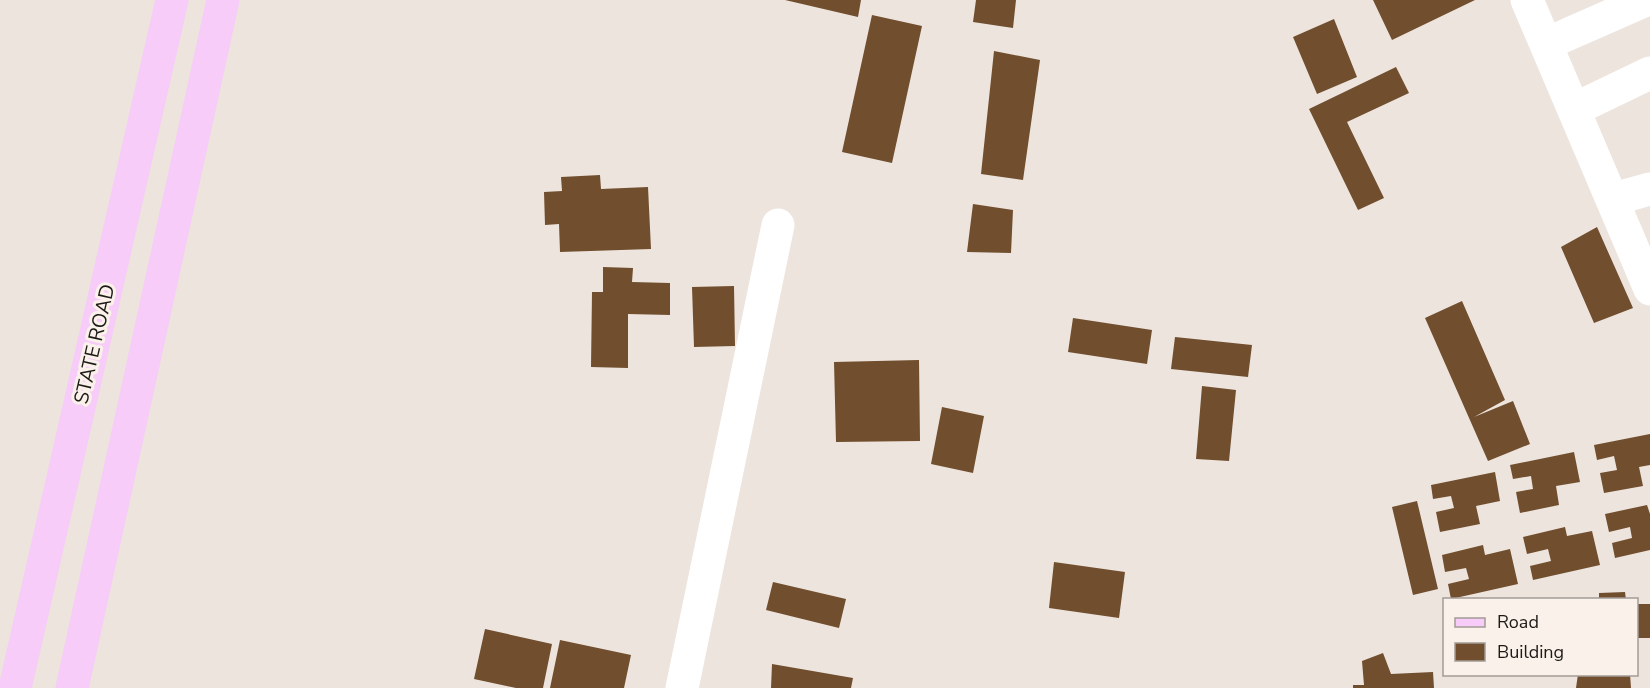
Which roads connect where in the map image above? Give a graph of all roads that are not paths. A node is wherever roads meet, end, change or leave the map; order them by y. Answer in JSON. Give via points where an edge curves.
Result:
{"nodes":[{"id":1,"x":172,"y":0,"type":"edge"},
{"id":2,"x":223,"y":0,"type":"edge"},
{"id":3,"x":1527,"y":0,"type":"edge"},
{"id":4,"x":1646,"y":0,"type":"edge"},
{"id":5,"x":1546,"y":44,"type":"junction"},
{"id":6,"x":1650,"y":73,"type":"edge"},
{"id":7,"x":1575,"y":109,"type":"junction"},
{"id":8,"x":1650,"y":189,"type":"edge"},
{"id":9,"x":1614,"y":199,"type":"junction"},
{"id":10,"x":778,"y":225,"type":"dead end"},
{"id":11,"x":1650,"y":289,"type":"edge"},
{"id":12,"x":15,"y":688,"type":"edge"},
{"id":13,"x":72,"y":688,"type":"edge"},
{"id":14,"x":682,"y":688,"type":"edge"}],
"edges":[{"from":1,"to":12,"type":"main road","name":"STATE ROAD"},
{"from":2,"to":13,"type":"main road"},
{"from":3,"to":5,"type":"street"},
{"from":4,"to":5,"type":"street"},
{"from":5,"to":7,"type":"street"},
{"from":6,"to":7,"type":"street"},
{"from":7,"to":9,"type":"street"},
{"from":8,"to":9,"type":"street"},
{"from":9,"to":11,"type":"street"},
{"from":10,"to":14,"type":"street"}]}
